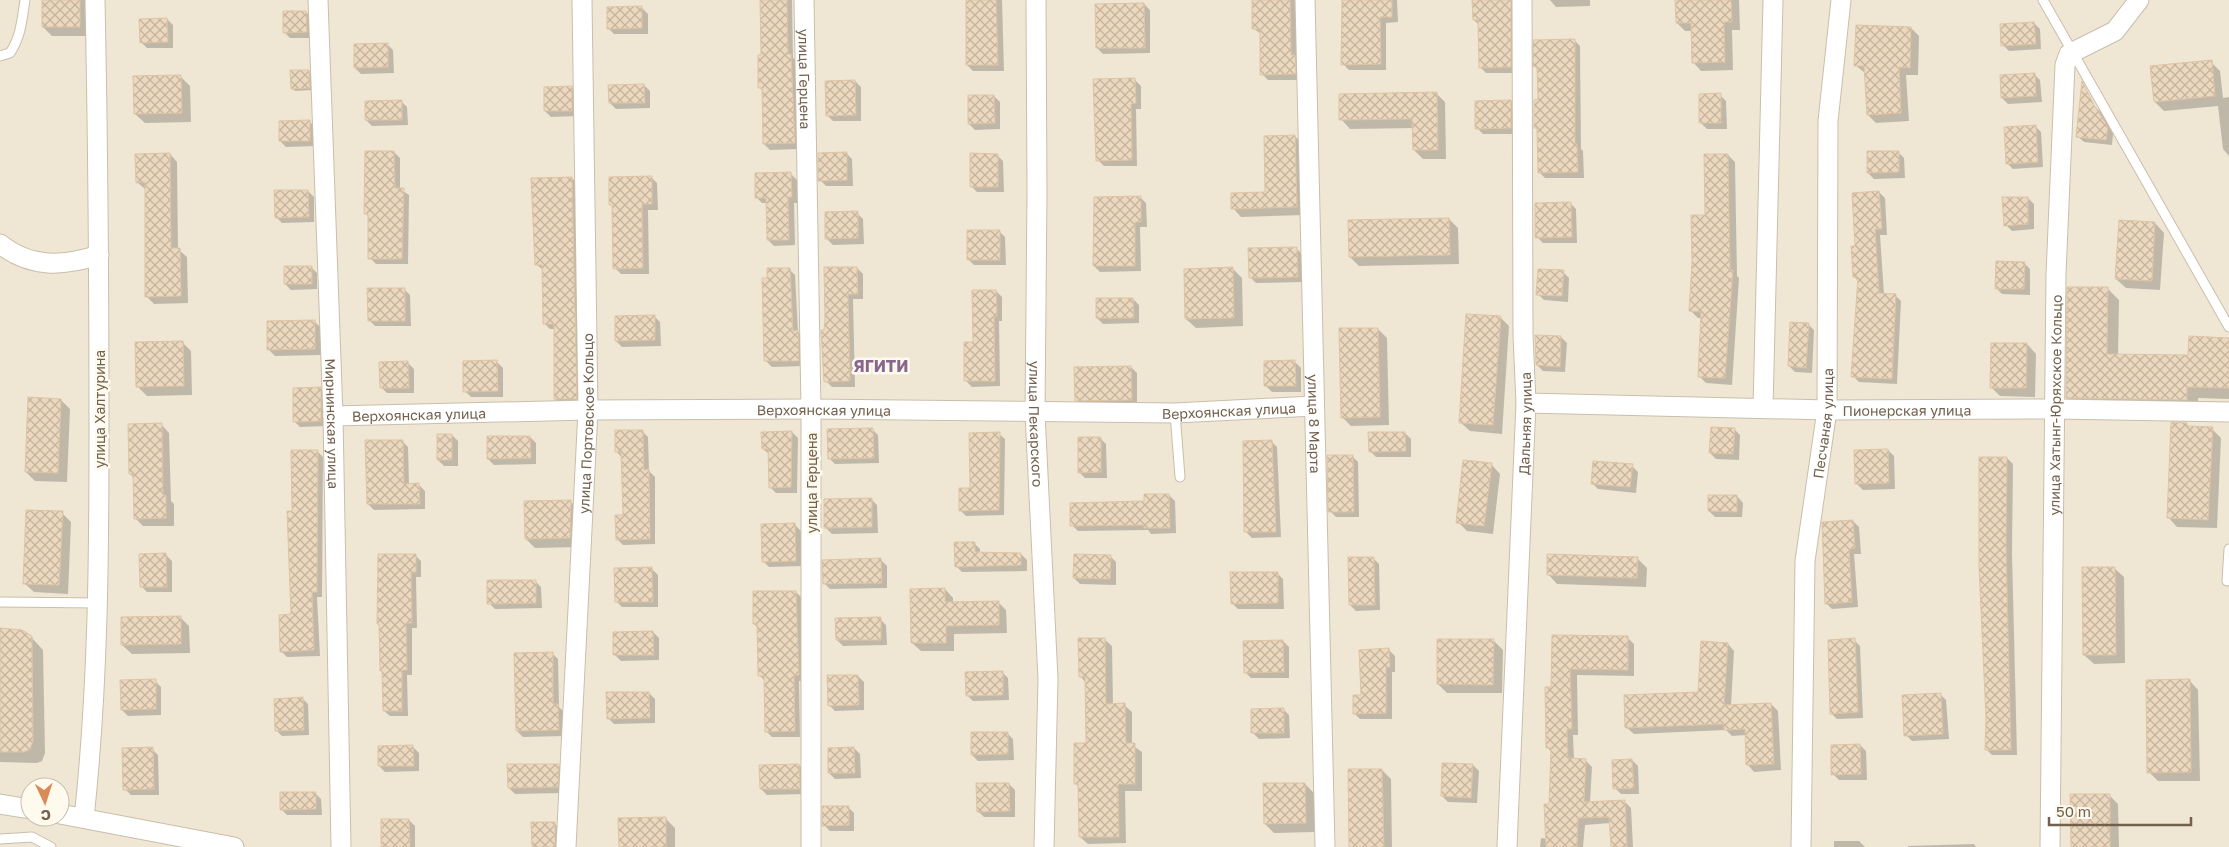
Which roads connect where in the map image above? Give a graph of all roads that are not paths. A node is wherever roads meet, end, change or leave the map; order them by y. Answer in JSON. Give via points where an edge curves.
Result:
{"nodes":[{"id":1,"x":25,"y":0,"type":"edge"},
{"id":2,"x":96,"y":0,"type":"edge"},
{"id":3,"x":318,"y":0,"type":"edge"},
{"id":4,"x":582,"y":0,"type":"edge"},
{"id":5,"x":804,"y":0,"type":"edge"},
{"id":6,"x":1036,"y":0,"type":"edge"},
{"id":7,"x":1304,"y":0,"type":"edge"},
{"id":8,"x":1522,"y":0,"type":"edge"},
{"id":9,"x":1774,"y":0,"type":"edge"},
{"id":10,"x":1841,"y":0,"type":"edge"},
{"id":11,"x":2043,"y":0,"type":"edge"},
{"id":12,"x":2139,"y":0,"type":"edge"},
{"id":13,"x":0,"y":56,"type":"edge"},
{"id":14,"x":0,"y":244,"type":"edge"},
{"id":15,"x":100,"y":255,"type":"junction"},
{"id":16,"x":2229,"y":327,"type":"edge"},
{"id":17,"x":1526,"y":403,"type":"junction"},
{"id":18,"x":1314,"y":406,"type":"junction"},
{"id":19,"x":1764,"y":408,"type":"junction"},
{"id":20,"x":811,"y":409,"type":"junction"},
{"id":21,"x":2056,"y":409,"type":"junction"},
{"id":22,"x":588,"y":410,"type":"junction"},
{"id":23,"x":1827,"y":410,"type":"junction"},
{"id":24,"x":2229,"y":412,"type":"edge"},
{"id":25,"x":1034,"y":413,"type":"junction"},
{"id":26,"x":1174,"y":413,"type":"junction"},
{"id":27,"x":333,"y":416,"type":"junction"},
{"id":28,"x":1180,"y":477,"type":"dead end"},
{"id":29,"x":2229,"y":549,"type":"edge"},
{"id":30,"x":2227,"y":581,"type":"dead end"},
{"id":31,"x":0,"y":602,"type":"edge"},
{"id":32,"x":99,"y":603,"type":"junction"},
{"id":33,"x":0,"y":804,"type":"edge"},
{"id":34,"x":20,"y":807,"type":"edge"},
{"id":35,"x":70,"y":816,"type":"edge"},
{"id":36,"x":84,"y":818,"type":"junction"},
{"id":37,"x":0,"y":839,"type":"edge"},
{"id":38,"x":51,"y":847,"type":"edge"},
{"id":39,"x":234,"y":847,"type":"edge"},
{"id":40,"x":341,"y":847,"type":"edge"},
{"id":41,"x":566,"y":847,"type":"edge"},
{"id":42,"x":810,"y":847,"type":"edge"},
{"id":43,"x":1044,"y":847,"type":"edge"},
{"id":44,"x":1325,"y":847,"type":"edge"},
{"id":45,"x":1507,"y":847,"type":"edge"},
{"id":46,"x":1801,"y":847,"type":"edge"},
{"id":47,"x":2050,"y":847,"type":"edge"}],
"edges":[{"from":1,"to":13,"type":"lane","via":[[16,45],[10,53]]},
{"from":2,"to":15,"type":"street","name":"улица Халтурина"},
{"from":3,"to":27,"type":"street","name":"Мирнинская улица"},
{"from":4,"to":22,"type":"street","name":"улица Портовское Кольцо"},
{"from":5,"to":20,"type":"street","name":"улица Герцена"},
{"from":6,"to":25,"type":"street","name":"улица Пекарского"},
{"from":7,"to":18,"type":"street","name":"улица 8 Марта"},
{"from":8,"to":17,"type":"street","name":"Дальняя улица"},
{"from":9,"to":19,"type":"street"},
{"from":10,"to":23,"type":"street","name":"Песчаная улица","via":[[1828,121]]},
{"from":11,"to":16,"type":"lane"},
{"from":12,"to":21,"type":"street","name":"улица Хатынг-Юряхское Кольцо","via":[[2115,32],[2070,54],[2065,65],[2056,274]]},
{"from":14,"to":15,"type":"street","via":[[20,258],[35,263],[76,262]]},
{"from":15,"to":32,"type":"street","name":"улица Халтурина"},
{"from":17,"to":19,"type":"street","name":"Пионерская улица"},
{"from":17,"to":45,"type":"street","name":"Дальняя улица"},
{"from":18,"to":26,"type":"street","name":"Верхоянская улица"},
{"from":18,"to":44,"type":"street","name":"улица 8 Марта"},
{"from":19,"to":23,"type":"street","name":"Пионерская улица"},
{"from":20,"to":22,"type":"street","name":"Верхоянская улица"},
{"from":20,"to":25,"type":"street","name":"Верхоянская улица"},
{"from":20,"to":42,"type":"street","name":"улица Герцена"},
{"from":21,"to":23,"type":"street","name":"Пионерская улица"},
{"from":21,"to":24,"type":"street","name":"Пионерская улица"},
{"from":21,"to":47,"type":"street","name":"улица Хатынг-Юряхское Кольцо"},
{"from":22,"to":27,"type":"street","name":"Верхоянская улица"},
{"from":22,"to":41,"type":"street","name":"улица Портовское Кольцо"},
{"from":23,"to":46,"type":"street","name":"Песчаная улица","via":[[1805,561]]},
{"from":25,"to":26,"type":"street","name":"Верхоянская улица"},
{"from":25,"to":43,"type":"street","name":"улица Пекарского","via":[[1048,679]]},
{"from":26,"to":28,"type":"lane"},
{"from":27,"to":40,"type":"street","name":"Мирнинская улица"},
{"from":29,"to":30,"type":"lane"},
{"from":31,"to":32,"type":"lane"},
{"from":32,"to":36,"type":"street","name":"улица Халтурина","via":[[92,744]]},
{"from":33,"to":34,"type":"street"},
{"from":35,"to":36,"type":"street"},
{"from":36,"to":39,"type":"street"},
{"from":37,"to":38,"type":"lane","via":[[32,837]]}]}
